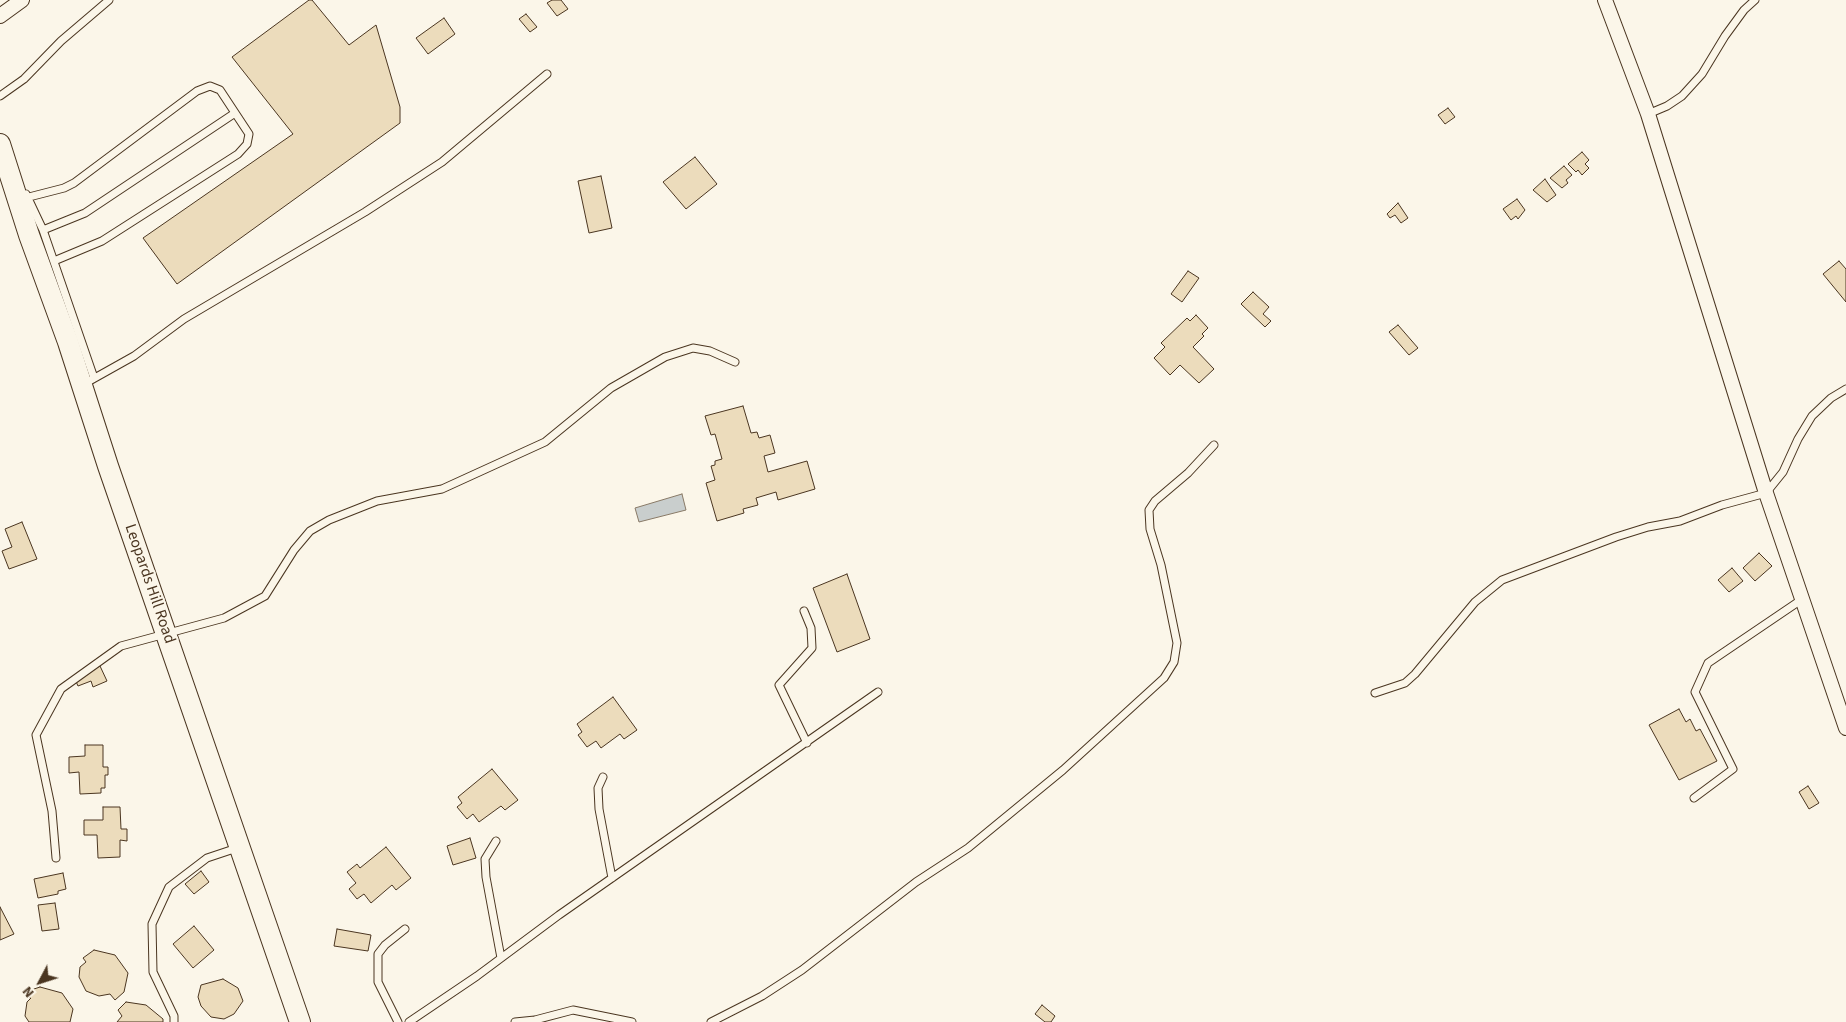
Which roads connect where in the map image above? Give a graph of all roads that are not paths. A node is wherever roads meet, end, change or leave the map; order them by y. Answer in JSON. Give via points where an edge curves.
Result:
{"nodes":[{"id":1,"x":22,"y":0,"type":"edge"},
{"id":2,"x":110,"y":0,"type":"edge"},
{"id":3,"x":1605,"y":0,"type":"edge"},
{"id":4,"x":1755,"y":0,"type":"edge"},
{"id":5,"x":0,"y":16,"type":"edge"},
{"id":6,"x":547,"y":74,"type":"dead end"},
{"id":7,"x":0,"y":96,"type":"edge"},
{"id":8,"x":235,"y":113,"type":"junction"},
{"id":9,"x":1648,"y":114,"type":"junction"},
{"id":10,"x":0,"y":144,"type":"edge"},
{"id":11,"x":13,"y":182,"type":"junction"},
{"id":12,"x":29,"y":197,"type":"junction"},
{"id":13,"x":43,"y":230,"type":"junction"},
{"id":14,"x":54,"y":261,"type":"junction"},
{"id":15,"x":735,"y":362,"type":"dead end"},
{"id":16,"x":88,"y":382,"type":"junction"},
{"id":17,"x":1846,"y":389,"type":"edge"},
{"id":18,"x":1214,"y":445,"type":"dead end"},
{"id":19,"x":1766,"y":493,"type":"junction"},
{"id":20,"x":1801,"y":600,"type":"junction"},
{"id":21,"x":804,"y":611,"type":"dead end"},
{"id":22,"x":166,"y":634,"type":"junction"},
{"id":23,"x":878,"y":692,"type":"dead end"},
{"id":24,"x":1376,"y":693,"type":"dead end"},
{"id":25,"x":1846,"y":728,"type":"edge"},
{"id":26,"x":807,"y":743,"type":"junction"},
{"id":27,"x":603,"y":777,"type":"dead end"},
{"id":28,"x":1694,"y":798,"type":"dead end"},
{"id":29,"x":496,"y":841,"type":"dead end"},
{"id":30,"x":240,"y":847,"type":"junction"},
{"id":31,"x":56,"y":858,"type":"dead end"},
{"id":32,"x":612,"y":878,"type":"junction"},
{"id":33,"x":405,"y":929,"type":"dead end"},
{"id":34,"x":501,"y":958,"type":"junction"},
{"id":35,"x":174,"y":1022,"type":"edge"},
{"id":36,"x":300,"y":1022,"type":"edge"},
{"id":37,"x":398,"y":1022,"type":"edge"},
{"id":38,"x":409,"y":1022,"type":"edge"},
{"id":39,"x":515,"y":1022,"type":"edge"},
{"id":40,"x":632,"y":1022,"type":"edge"},
{"id":41,"x":711,"y":1022,"type":"edge"}],
"edges":[{"from":1,"to":5,"type":"street"},
{"from":2,"to":7,"type":"lane","via":[[61,41],[24,79]]},
{"from":3,"to":9,"type":"street"},
{"from":4,"to":9,"type":"lane","via":[[1744,10],[1702,74],[1682,96]]},
{"from":6,"to":16,"type":"lane","via":[[442,162],[365,212],[184,319],[134,356]]},
{"from":8,"to":12,"type":"lane","via":[[220,90],[210,86],[197,92],[74,183]]},
{"from":8,"to":13,"type":"lane","via":[[85,213]]},
{"from":8,"to":14,"type":"lane","via":[[249,134],[247,144],[238,154],[102,241]]},
{"from":9,"to":19,"type":"street"},
{"from":10,"to":11,"type":"main road","name":"Leopards Hill Road"},
{"from":11,"to":12,"type":"lane"},
{"from":11,"to":16,"type":"main road","name":"Leopards Hill Road","via":[[29,235]]},
{"from":12,"to":13,"type":"lane"},
{"from":13,"to":14,"type":"lane"},
{"from":14,"to":16,"type":"lane"},
{"from":15,"to":22,"type":"lane","via":[[710,351],[693,348],[665,356],[611,388],[545,442],[442,489],[377,502],[329,520],[310,531],[265,596],[224,618]]},
{"from":16,"to":22,"type":"main road","name":"Leopards Hill Road"},
{"from":17,"to":19,"type":"lane","via":[[1812,416],[1783,472]]},
{"from":18,"to":41,"type":"lane","via":[[1149,510],[1150,529],[1177,644],[1174,662],[1164,678],[1063,770],[968,848],[916,882],[802,970],[762,996]]},
{"from":19,"to":20,"type":"street"},
{"from":19,"to":24,"type":"lane","via":[[1722,505],[1680,522],[1616,537],[1502,580],[1475,602],[1410,678],[1389,690]]},
{"from":20,"to":25,"type":"street"},
{"from":20,"to":28,"type":"lane","via":[[1708,663],[1695,692],[1733,769]]},
{"from":21,"to":26,"type":"lane","via":[[811,628],[812,648],[780,685]]},
{"from":22,"to":30,"type":"main road","name":"Leopards Hill Road"},
{"from":22,"to":31,"type":"lane","via":[[121,646],[62,689],[36,735],[52,811]]},
{"from":23,"to":26,"type":"lane"},
{"from":26,"to":32,"type":"lane"},
{"from":27,"to":32,"type":"lane","via":[[598,788],[599,809]]},
{"from":29,"to":34,"type":"lane","via":[[485,859]]},
{"from":30,"to":35,"type":"lane","via":[[207,858],[169,887],[152,924],[153,972]]},
{"from":30,"to":36,"type":"main road","name":"Leopards Hill Road"},
{"from":32,"to":34,"type":"lane"},
{"from":33,"to":37,"type":"lane","via":[[378,954],[378,982]]},
{"from":34,"to":38,"type":"lane"},
{"from":39,"to":40,"type":"lane","via":[[573,1010]]}]}
